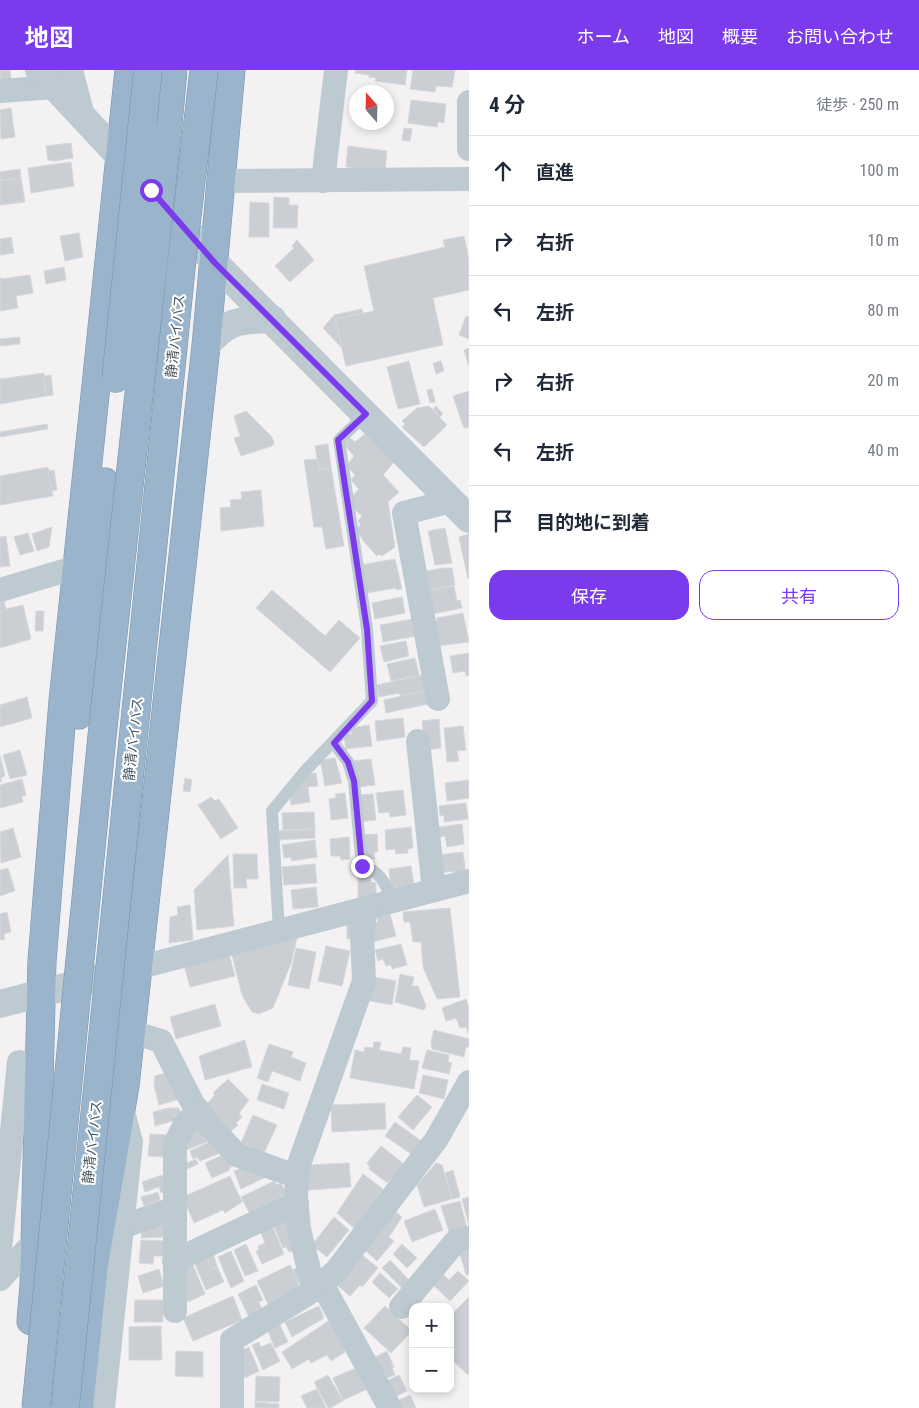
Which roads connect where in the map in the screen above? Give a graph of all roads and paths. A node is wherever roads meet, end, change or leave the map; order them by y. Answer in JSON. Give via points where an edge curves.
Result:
{"nodes":[{"id":1,"x":129,"y":70,"type":"edge"},
{"id":2,"x":148,"y":70,"type":"edge"},
{"id":3,"x":173,"y":70,"type":"edge"},
{"id":4,"x":204,"y":70,"type":"edge"},
{"id":5,"x":231,"y":70,"type":"edge"},
{"id":6,"x":243,"y":70,"type":"edge"},
{"id":7,"x":336,"y":70,"type":"edge"},
{"id":8,"x":55,"y":76,"type":"edge"},
{"id":9,"x":0,"y":91,"type":"edge"},
{"id":10,"x":469,"y":102,"type":"edge"},
{"id":11,"x":228,"y":111,"type":"junction"},
{"id":12,"x":469,"y":146,"type":"edge"},
{"id":13,"x":121,"y":157,"type":"junction"},
{"id":14,"x":469,"y":179,"type":"edge"},
{"id":15,"x":222,"y":181,"type":"junction"},
{"id":16,"x":323,"y":181,"type":"junction"},
{"id":17,"x":151,"y":190,"type":"junction"},
{"id":18,"x":215,"y":263,"type":"junction"},
{"id":19,"x":272,"y":319,"type":"junction"},
{"id":20,"x":206,"y":346,"type":"junction"},
{"id":21,"x":366,"y":414,"type":"junction"},
{"id":22,"x":460,"y":510,"type":"edge"},
{"id":23,"x":77,"y":567,"type":"junction"},
{"id":24,"x":0,"y":590,"type":"edge"},
{"id":25,"x":438,"y":699,"type":"dead end"},
{"id":26,"x":418,"y":741,"type":"dead end"},
{"id":27,"x":334,"y":743,"type":"junction"},
{"id":28,"x":48,"y":881,"type":"junction"},
{"id":29,"x":469,"y":881,"type":"edge"},
{"id":30,"x":434,"y":890,"type":"junction"},
{"id":31,"x":393,"y":901,"type":"junction"},
{"id":32,"x":366,"y":908,"type":"junction"},
{"id":33,"x":279,"y":931,"type":"junction"},
{"id":34,"x":138,"y":968,"type":"junction"},
{"id":35,"x":41,"y":995,"type":"junction"},
{"id":36,"x":0,"y":1004,"type":"edge"},
{"id":37,"x":131,"y":1032,"type":"junction"},
{"id":38,"x":19,"y":1062,"type":"dead end"},
{"id":39,"x":469,"y":1082,"type":"edge"},
{"id":40,"x":121,"y":1106,"type":"junction"},
{"id":41,"x":199,"y":1111,"type":"junction"},
{"id":42,"x":298,"y":1177,"type":"junction"},
{"id":43,"x":297,"y":1203,"type":"junction"},
{"id":44,"x":175,"y":1208,"type":"junction"},
{"id":45,"x":122,"y":1227,"type":"junction"},
{"id":46,"x":469,"y":1238,"type":"edge"},
{"id":47,"x":35,"y":1241,"type":"junction"},
{"id":48,"x":0,"y":1249,"type":"edge"},
{"id":49,"x":174,"y":1261,"type":"junction"},
{"id":50,"x":0,"y":1279,"type":"edge"},
{"id":51,"x":318,"y":1287,"type":"junction"},
{"id":52,"x":401,"y":1307,"type":"dead end"},
{"id":53,"x":174,"y":1310,"type":"dead end"},
{"id":54,"x":24,"y":1408,"type":"edge"},
{"id":55,"x":36,"y":1408,"type":"edge"},
{"id":56,"x":65,"y":1408,"type":"edge"},
{"id":57,"x":79,"y":1408,"type":"edge"},
{"id":58,"x":103,"y":1408,"type":"edge"},
{"id":59,"x":232,"y":1408,"type":"edge"},
{"id":60,"x":390,"y":1408,"type":"edge"}],
"edges":[{"from":1,"to":13,"type":"highway"},
{"from":2,"to":28,"type":"highway","bridge":true,"via":[[88,653],[70,778]]},
{"from":3,"to":55,"type":"highway","name":"静清バイパス","bridge":true,"via":[[102,736]]},
{"from":4,"to":56,"type":"highway","name":"静清バイパス","bridge":true},
{"from":5,"to":11,"type":"highway"},
{"from":6,"to":11,"type":"highway"},
{"from":7,"to":16,"type":"street"},
{"from":8,"to":9,"type":"street"},
{"from":8,"to":13,"type":"street","via":[[84,116]]},
{"from":10,"to":12,"type":"street"},
{"from":11,"to":15,"type":"highway"},
{"from":11,"to":17,"type":"highway","via":[[210,145],[198,159]]},
{"from":13,"to":17,"type":"street"},
{"from":13,"to":23,"type":"highway"},
{"from":14,"to":16,"type":"street"},
{"from":15,"to":16,"type":"street"},
{"from":15,"to":18,"type":"highway"},
{"from":17,"to":18,"type":"street"},
{"from":18,"to":19,"type":"street"},
{"from":18,"to":20,"type":"highway"},
{"from":19,"to":20,"type":"street","via":[[242,320],[228,325]]},
{"from":19,"to":21,"type":"street"},
{"from":20,"to":34,"type":"highway"},
{"from":21,"to":22,"type":"street"},
{"from":21,"to":27,"type":"lane","via":[[338,440],[367,629],[372,701]]},
{"from":22,"to":25,"type":"street","via":[[404,513]]},
{"from":23,"to":24,"type":"street"},
{"from":23,"to":28,"type":"highway"},
{"from":26,"to":30,"type":"street"},
{"from":27,"to":31,"type":"lane","via":[[348,762],[354,781],[362,866],[373,869],[383,879]]},
{"from":27,"to":33,"type":"lane","via":[[305,771],[272,811]]},
{"from":28,"to":35,"type":"highway"},
{"from":29,"to":30,"type":"street"},
{"from":30,"to":31,"type":"street"},
{"from":31,"to":32,"type":"street"},
{"from":32,"to":33,"type":"street"},
{"from":32,"to":42,"type":"street","via":[[362,934],[364,981],[298,1167]]},
{"from":33,"to":34,"type":"street"},
{"from":34,"to":35,"type":"street"},
{"from":34,"to":37,"type":"highway"},
{"from":35,"to":36,"type":"street"},
{"from":35,"to":47,"type":"highway"},
{"from":37,"to":40,"type":"highway"},
{"from":37,"to":41,"type":"street","via":[[161,1041]]},
{"from":38,"to":48,"type":"street"},
{"from":39,"to":51,"type":"street","via":[[436,1140],[336,1272]]},
{"from":40,"to":45,"type":"street","via":[[130,1142]]},
{"from":40,"to":57,"type":"highway","via":[[94,1264]]},
{"from":41,"to":42,"type":"street","via":[[237,1155]]},
{"from":41,"to":44,"type":"street","via":[[185,1124],[175,1144]]},
{"from":42,"to":43,"type":"street"},
{"from":43,"to":49,"type":"street"},
{"from":43,"to":51,"type":"street","via":[[299,1229]]},
{"from":44,"to":45,"type":"street"},
{"from":44,"to":49,"type":"street"},
{"from":45,"to":58,"type":"street"},
{"from":46,"to":52,"type":"street","via":[[456,1241]]},
{"from":47,"to":50,"type":"street"},
{"from":47,"to":54,"type":"highway"},
{"from":49,"to":53,"type":"street"},
{"from":51,"to":59,"type":"street","via":[[232,1340]]},
{"from":51,"to":60,"type":"street"}]}
